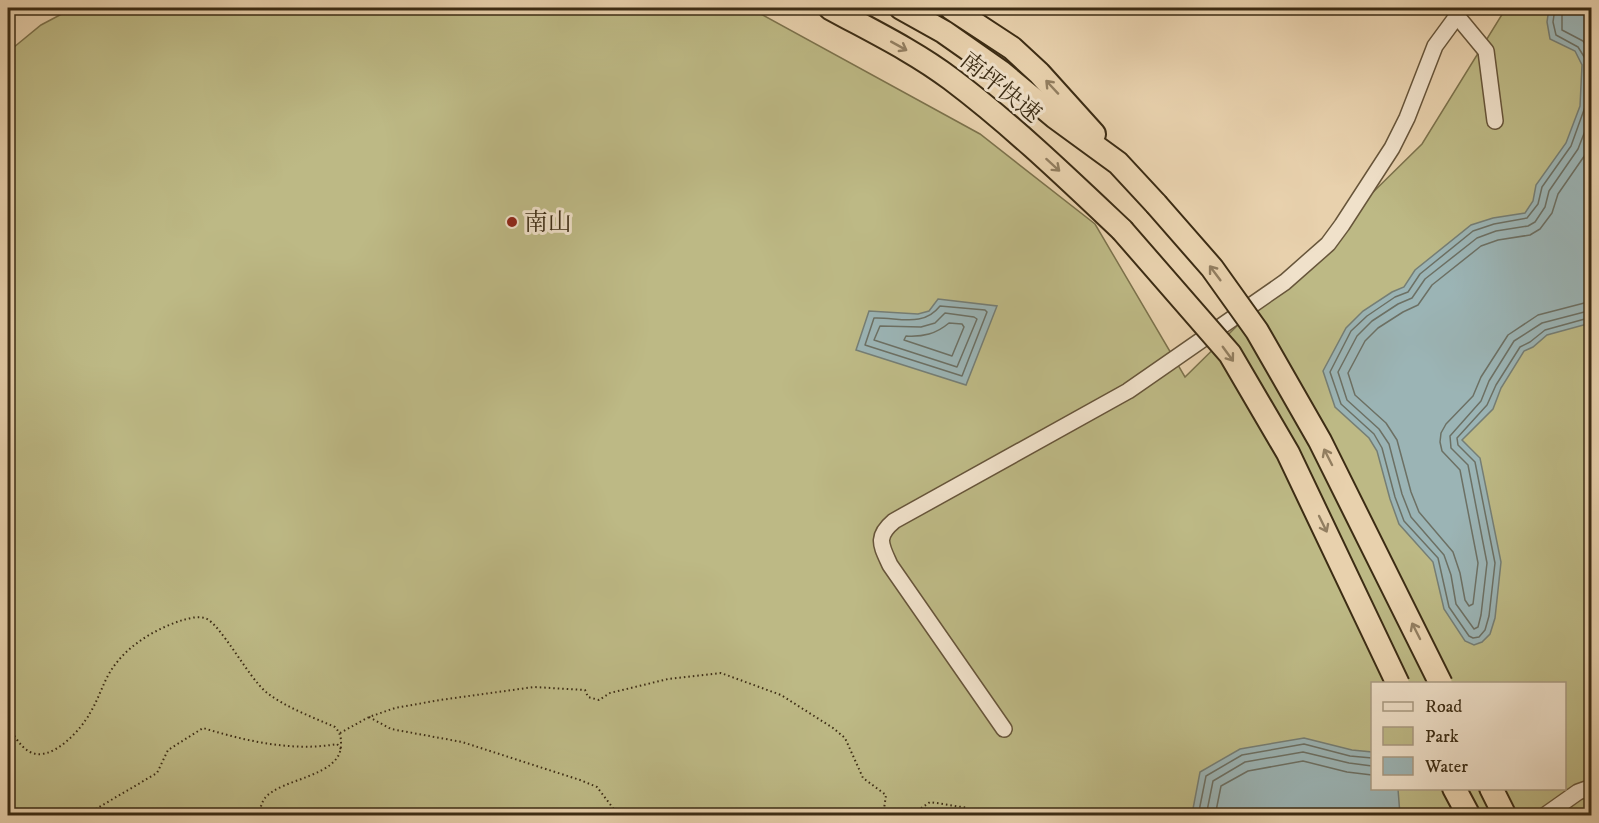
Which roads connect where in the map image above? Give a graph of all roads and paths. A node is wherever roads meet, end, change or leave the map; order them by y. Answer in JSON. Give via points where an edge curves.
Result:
{"nodes":[{"id":1,"x":812,"y":8,"type":"edge"},
{"id":2,"x":830,"y":8,"type":"edge"},
{"id":3,"x":901,"y":8,"type":"edge"},
{"id":4,"x":951,"y":8,"type":"edge"},
{"id":5,"x":1459,"y":12,"type":"edge"},
{"id":6,"x":965,"y":14,"type":"edge"},
{"id":7,"x":859,"y":24,"type":"junction"},
{"id":8,"x":1495,"y":121,"type":"dead end"},
{"id":9,"x":1118,"y":163,"type":"junction"},
{"id":10,"x":1397,"y":682,"type":"edge"},
{"id":11,"x":1440,"y":682,"type":"edge"},
{"id":12,"x":369,"y":717,"type":"junction"},
{"id":13,"x":8,"y":724,"type":"edge"},
{"id":14,"x":1005,"y":729,"type":"dead end"},
{"id":15,"x":340,"y":733,"type":"junction"},
{"id":16,"x":341,"y":750,"type":"junction"},
{"id":17,"x":1592,"y":788,"type":"edge"},
{"id":18,"x":1455,"y":790,"type":"edge"},
{"id":19,"x":1492,"y":790,"type":"edge"},
{"id":20,"x":84,"y":816,"type":"edge"},
{"id":21,"x":259,"y":816,"type":"edge"},
{"id":22,"x":620,"y":816,"type":"edge"},
{"id":23,"x":883,"y":816,"type":"edge"},
{"id":24,"x":910,"y":816,"type":"edge"},
{"id":25,"x":968,"y":816,"type":"edge"},
{"id":26,"x":1469,"y":816,"type":"edge"},
{"id":27,"x":1505,"y":816,"type":"edge"},
{"id":28,"x":1544,"y":816,"type":"edge"}],
"edges":[{"from":1,"to":7,"type":"highway"},
{"from":2,"to":7,"type":"highway","name":"南坪快速"},
{"from":3,"to":9,"type":"highway","name":"南坪快速","via":[[1001,72]]},
{"from":4,"to":6,"type":"highway"},
{"from":5,"to":8,"type":"street","via":[[1486,51]]},
{"from":5,"to":14,"type":"street","via":[[1435,46],[1392,148],[1328,244],[1285,282],[1128,391],[885,529],[881,546],[890,565]]},
{"from":9,"to":6,"type":"highway","one_way":true,"via":[[1039,73]]},
{"from":7,"to":10,"type":"highway","name":"南坪快速","one_way":true,"bridge":true,"via":[[950,78],[1056,168],[1122,230],[1230,354],[1288,453]]},
{"from":11,"to":9,"type":"highway","name":"南坪快速","one_way":true,"bridge":true,"via":[[1320,441],[1257,331],[1212,268]]},
{"from":12,"to":15,"type":"path"},
{"from":12,"to":22,"type":"path","via":[[391,729],[462,741],[580,780],[597,787]]},
{"from":12,"to":23,"type":"path","via":[[395,708],[534,687],[585,690],[588,697],[599,700],[610,693],[668,678],[721,673],[782,695],[845,738],[862,778],[886,795]]},
{"from":13,"to":15,"type":"path","via":[[23,748],[32,754],[52,752],[84,724],[102,684],[125,652],[154,632],[196,617],[207,618],[217,627],[255,683],[268,694]]},
{"from":15,"to":16,"type":"path"},
{"from":16,"to":20,"type":"path","via":[[337,744],[275,745],[203,728],[168,750],[157,773]]},
{"from":16,"to":21,"type":"path","via":[[326,768],[265,798]]},
{"from":17,"to":28,"type":"street","via":[[1578,792]]},
{"from":18,"to":26,"type":"highway"},
{"from":19,"to":27,"type":"highway"},
{"from":24,"to":25,"type":"path","via":[[930,802],[968,808]]}]}
